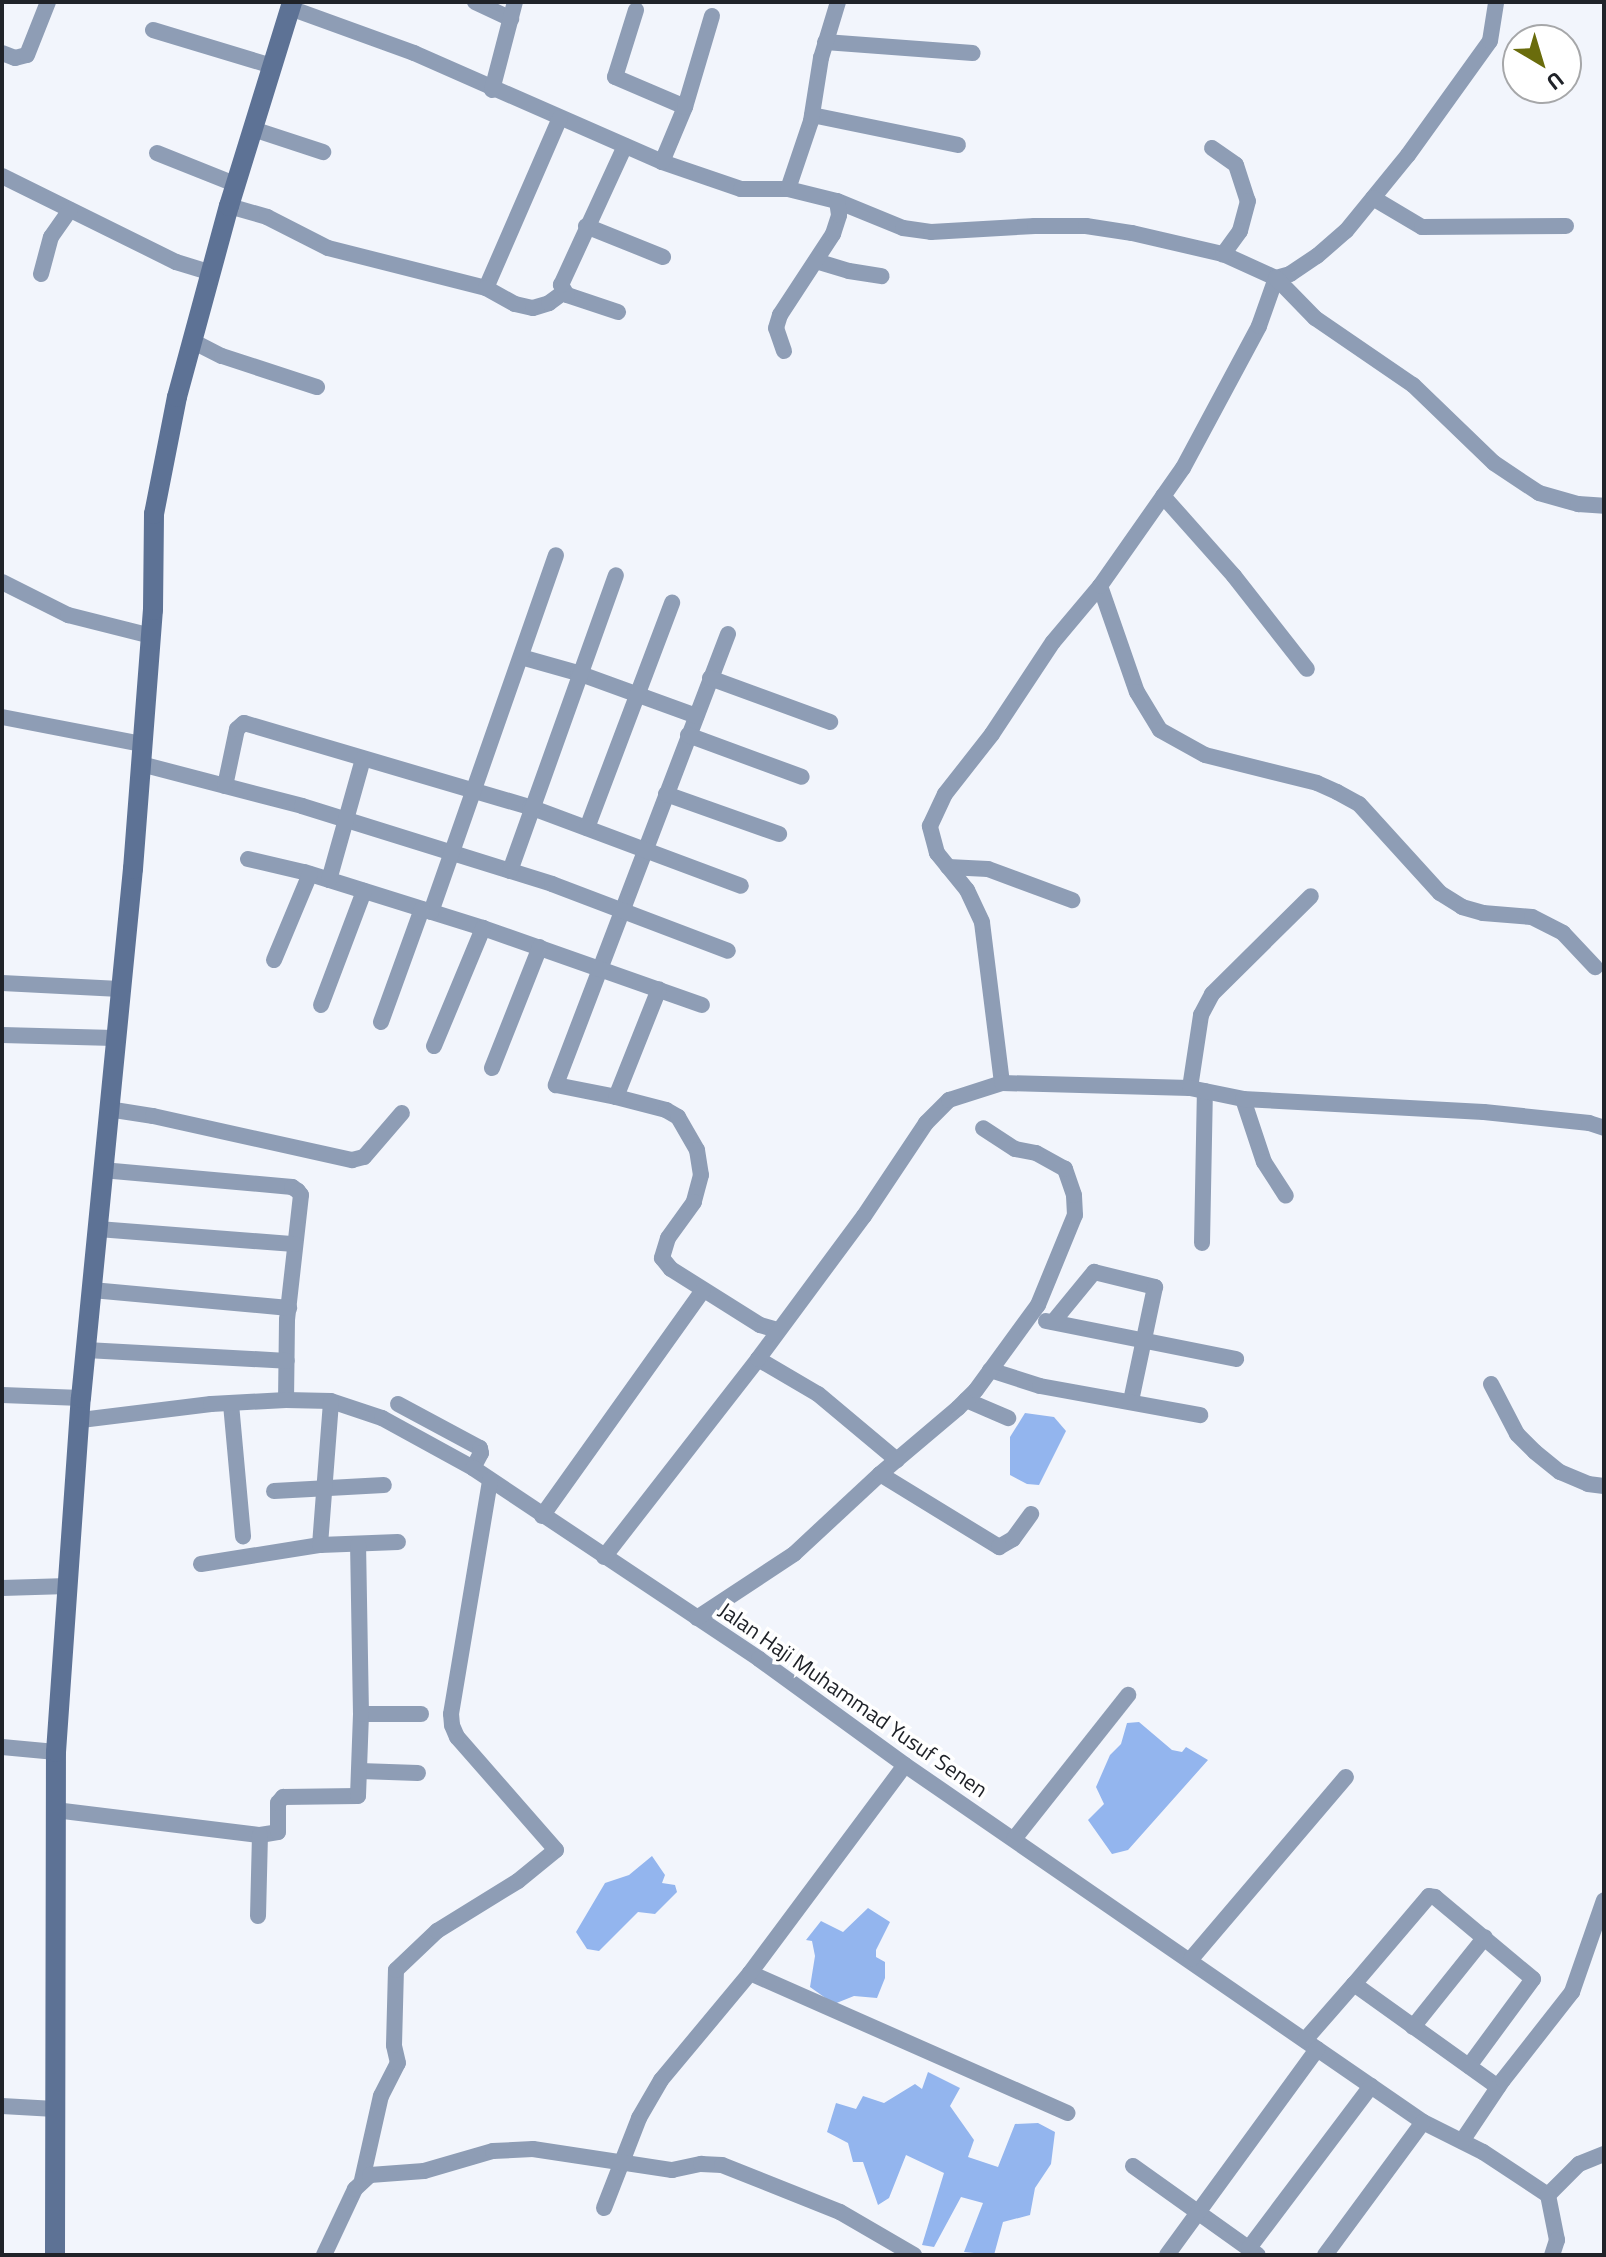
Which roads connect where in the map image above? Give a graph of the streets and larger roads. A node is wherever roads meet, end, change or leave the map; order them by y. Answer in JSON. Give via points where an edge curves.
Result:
{"nodes":[{"id":1,"x":48,"y":2,"type":"edge"},
{"id":2,"x":475,"y":2,"type":"edge"},
{"id":3,"x":515,"y":2,"type":"edge"},
{"id":4,"x":838,"y":2,"type":"edge"},
{"id":5,"x":1496,"y":2,"type":"edge"},
{"id":6,"x":291,"y":5,"type":"edge"},
{"id":7,"x":636,"y":10,"type":"dead end"},
{"id":8,"x":712,"y":16,"type":"dead end"},
{"id":9,"x":511,"y":19,"type":"junction"},
{"id":10,"x":153,"y":30,"type":"dead end"},
{"id":11,"x":825,"y":42,"type":"junction"},
{"id":12,"x":2,"y":53,"type":"edge"},
{"id":13,"x":973,"y":53,"type":"dead end"},
{"id":14,"x":272,"y":66,"type":"junction"},
{"id":15,"x":492,"y":90,"type":"junction"},
{"id":16,"x":685,"y":107,"type":"junction"},
{"id":17,"x":812,"y":115,"type":"junction"},
{"id":18,"x":560,"y":118,"type":"junction"},
{"id":19,"x":253,"y":129,"type":"junction"},
{"id":20,"x":958,"y":145,"type":"dead end"},
{"id":21,"x":625,"y":146,"type":"junction"},
{"id":22,"x":1212,"y":148,"type":"dead end"},
{"id":23,"x":323,"y":152,"type":"dead end"},
{"id":24,"x":157,"y":153,"type":"dead end"},
{"id":25,"x":662,"y":162,"type":"junction"},
{"id":26,"x":2,"y":176,"type":"edge"},
{"id":27,"x":237,"y":185,"type":"junction"},
{"id":28,"x":788,"y":189,"type":"junction"},
{"id":29,"x":1373,"y":198,"type":"junction"},
{"id":30,"x":837,"y":201,"type":"junction"},
{"id":31,"x":229,"y":206,"type":"junction"},
{"id":32,"x":70,"y":210,"type":"junction"},
{"id":33,"x":586,"y":226,"type":"junction"},
{"id":34,"x":1566,"y":226,"type":"dead end"},
{"id":35,"x":1223,"y":254,"type":"junction"},
{"id":36,"x":663,"y":257,"type":"dead end"},
{"id":37,"x":816,"y":261,"type":"junction"},
{"id":38,"x":211,"y":273,"type":"junction"},
{"id":39,"x":41,"y":274,"type":"dead end"},
{"id":40,"x":882,"y":276,"type":"dead end"},
{"id":41,"x":1276,"y":278,"type":"junction"},
{"id":42,"x":486,"y":288,"type":"junction"},
{"id":43,"x":564,"y":292,"type":"junction"},
{"id":44,"x":618,"y":312,"type":"dead end"},
{"id":45,"x":194,"y":342,"type":"junction"},
{"id":46,"x":784,"y":351,"type":"dead end"},
{"id":47,"x":317,"y":387,"type":"dead end"},
{"id":48,"x":1163,"y":496,"type":"junction"},
{"id":49,"x":1604,"y":506,"type":"edge"},
{"id":50,"x":556,"y":555,"type":"dead end"},
{"id":51,"x":616,"y":575,"type":"dead end"},
{"id":52,"x":2,"y":582,"type":"edge"},
{"id":53,"x":1100,"y":586,"type":"junction"},
{"id":54,"x":672,"y":603,"type":"dead end"},
{"id":55,"x":728,"y":634,"type":"dead end"},
{"id":56,"x":151,"y":636,"type":"junction"},
{"id":57,"x":521,"y":657,"type":"junction"},
{"id":58,"x":1307,"y":669,"type":"dead end"},
{"id":59,"x":578,"y":673,"type":"junction"},
{"id":60,"x":710,"y":678,"type":"junction"},
{"id":61,"x":637,"y":694,"type":"junction"},
{"id":62,"x":696,"y":716,"type":"junction"},
{"id":63,"x":2,"y":717,"type":"edge"},
{"id":64,"x":830,"y":722,"type":"dead end"},
{"id":65,"x":688,"y":735,"type":"junction"},
{"id":66,"x":141,"y":754,"type":"junction"},
{"id":67,"x":363,"y":759,"type":"junction"},
{"id":68,"x":802,"y":777,"type":"dead end"},
{"id":69,"x":225,"y":786,"type":"junction"},
{"id":70,"x":472,"y":788,"type":"junction"},
{"id":71,"x":666,"y":794,"type":"junction"},
{"id":72,"x":530,"y":807,"type":"junction"},
{"id":73,"x":347,"y":820,"type":"junction"},
{"id":74,"x":587,"y":828,"type":"junction"},
{"id":75,"x":779,"y":834,"type":"dead end"},
{"id":76,"x":644,"y":852,"type":"junction"},
{"id":77,"x":451,"y":853,"type":"junction"},
{"id":78,"x":248,"y":859,"type":"dead end"},
{"id":79,"x":948,"y":867,"type":"junction"},
{"id":80,"x":510,"y":871,"type":"junction"},
{"id":81,"x":310,"y":874,"type":"junction"},
{"id":82,"x":329,"y":880,"type":"junction"},
{"id":83,"x":741,"y":886,"type":"dead end"},
{"id":84,"x":364,"y":891,"type":"junction"},
{"id":85,"x":1311,"y":896,"type":"dead end"},
{"id":86,"x":1072,"y":900,"type":"dead end"},
{"id":87,"x":426,"y":910,"type":"junction"},
{"id":88,"x":621,"y":911,"type":"junction"},
{"id":89,"x":483,"y":928,"type":"junction"},
{"id":90,"x":540,"y":947,"type":"junction"},
{"id":91,"x":728,"y":951,"type":"dead end"},
{"id":92,"x":274,"y":960,"type":"dead end"},
{"id":93,"x":600,"y":966,"type":"junction"},
{"id":94,"x":1595,"y":967,"type":"dead end"},
{"id":95,"x":2,"y":983,"type":"edge"},
{"id":96,"x":120,"y":989,"type":"junction"},
{"id":97,"x":659,"y":989,"type":"junction"},
{"id":98,"x":321,"y":1005,"type":"dead end"},
{"id":99,"x":702,"y":1005,"type":"dead end"},
{"id":100,"x":381,"y":1022,"type":"dead end"},
{"id":101,"x":2,"y":1035,"type":"edge"},
{"id":102,"x":114,"y":1038,"type":"junction"},
{"id":103,"x":434,"y":1046,"type":"dead end"},
{"id":104,"x":492,"y":1068,"type":"dead end"},
{"id":105,"x":1002,"y":1083,"type":"junction"},
{"id":106,"x":1198,"y":1090,"type":"junction"},
{"id":107,"x":616,"y":1097,"type":"junction"},
{"id":108,"x":1243,"y":1099,"type":"junction"},
{"id":109,"x":108,"y":1109,"type":"junction"},
{"id":110,"x":402,"y":1113,"type":"dead end"},
{"id":111,"x":983,"y":1128,"type":"dead end"},
{"id":112,"x":1604,"y":1128,"type":"edge"},
{"id":113,"x":102,"y":1170,"type":"junction"},
{"id":114,"x":1286,"y":1196,"type":"dead end"},
{"id":115,"x":98,"y":1229,"type":"junction"},
{"id":116,"x":1202,"y":1243,"type":"dead end"},
{"id":117,"x":294,"y":1244,"type":"junction"},
{"id":118,"x":92,"y":1290,"type":"junction"},
{"id":119,"x":703,"y":1290,"type":"junction"},
{"id":120,"x":289,"y":1308,"type":"junction"},
{"id":121,"x":1029,"y":1317,"type":"junction"},
{"id":122,"x":1053,"y":1322,"type":"junction"},
{"id":123,"x":778,"y":1330,"type":"junction"},
{"id":124,"x":1145,"y":1340,"type":"junction"},
{"id":125,"x":86,"y":1350,"type":"junction"},
{"id":126,"x":758,"y":1359,"type":"junction"},
{"id":127,"x":1236,"y":1359,"type":"dead end"},
{"id":128,"x":287,"y":1361,"type":"junction"},
{"id":129,"x":990,"y":1370,"type":"junction"},
{"id":130,"x":1491,"y":1384,"type":"dead end"},
{"id":131,"x":2,"y":1395,"type":"edge"},
{"id":132,"x":81,"y":1398,"type":"junction"},
{"id":133,"x":286,"y":1400,"type":"junction"},
{"id":134,"x":966,"y":1400,"type":"junction"},
{"id":135,"x":331,"y":1401,"type":"junction"},
{"id":136,"x":1131,"y":1401,"type":"junction"},
{"id":137,"x":231,"y":1404,"type":"junction"},
{"id":138,"x":398,"y":1404,"type":"dead end"},
{"id":139,"x":1200,"y":1415,"type":"dead end"},
{"id":140,"x":1008,"y":1418,"type":"dead end"},
{"id":141,"x":81,"y":1420,"type":"junction"},
{"id":142,"x":897,"y":1460,"type":"junction"},
{"id":143,"x":473,"y":1468,"type":"junction"},
{"id":144,"x":880,"y":1474,"type":"junction"},
{"id":145,"x":490,"y":1480,"type":"junction"},
{"id":146,"x":384,"y":1485,"type":"dead end"},
{"id":147,"x":1604,"y":1486,"type":"edge"},
{"id":148,"x":325,"y":1487,"type":"junction"},
{"id":149,"x":274,"y":1491,"type":"dead end"},
{"id":150,"x":1031,"y":1514,"type":"dead end"},
{"id":151,"x":542,"y":1516,"type":"junction"},
{"id":152,"x":243,"y":1536,"type":"dead end"},
{"id":153,"x":398,"y":1542,"type":"dead end"},
{"id":154,"x":320,"y":1545,"type":"junction"},
{"id":155,"x":358,"y":1545,"type":"junction"},
{"id":156,"x":604,"y":1557,"type":"junction"},
{"id":157,"x":201,"y":1564,"type":"dead end"},
{"id":158,"x":68,"y":1586,"type":"junction"},
{"id":159,"x":2,"y":1588,"type":"edge"},
{"id":160,"x":697,"y":1618,"type":"junction"},
{"id":161,"x":1128,"y":1695,"type":"dead end"},
{"id":162,"x":361,"y":1714,"type":"junction"},
{"id":163,"x":421,"y":1714,"type":"dead end"},
{"id":164,"x":2,"y":1747,"type":"edge"},
{"id":165,"x":56,"y":1752,"type":"junction"},
{"id":166,"x":905,"y":1765,"type":"junction"},
{"id":167,"x":360,"y":1771,"type":"junction"},
{"id":168,"x":418,"y":1773,"type":"dead end"},
{"id":169,"x":1346,"y":1777,"type":"dead end"},
{"id":170,"x":55,"y":1810,"type":"junction"},
{"id":171,"x":260,"y":1835,"type":"junction"},
{"id":172,"x":1014,"y":1839,"type":"junction"},
{"id":173,"x":1604,"y":1900,"type":"edge"},
{"id":174,"x":258,"y":1916,"type":"dead end"},
{"id":175,"x":1485,"y":1937,"type":"junction"},
{"id":176,"x":1191,"y":1959,"type":"junction"},
{"id":177,"x":750,"y":1973,"type":"junction"},
{"id":178,"x":1354,"y":1984,"type":"junction"},
{"id":179,"x":1413,"y":2027,"type":"junction"},
{"id":180,"x":1311,"y":2044,"type":"junction"},
{"id":181,"x":1469,"y":2066,"type":"junction"},
{"id":182,"x":1371,"y":2086,"type":"junction"},
{"id":183,"x":1498,"y":2087,"type":"junction"},
{"id":184,"x":2,"y":2106,"type":"edge"},
{"id":185,"x":55,"y":2109,"type":"junction"},
{"id":186,"x":1067,"y":2113,"type":"dead end"},
{"id":187,"x":1423,"y":2122,"type":"junction"},
{"id":188,"x":1462,"y":2141,"type":"junction"},
{"id":189,"x":1604,"y":2154,"type":"edge"},
{"id":190,"x":625,"y":2161,"type":"junction"},
{"id":191,"x":1133,"y":2166,"type":"dead end"},
{"id":192,"x":362,"y":2180,"type":"junction"},
{"id":193,"x":1548,"y":2195,"type":"junction"},
{"id":194,"x":604,"y":2208,"type":"dead end"},
{"id":195,"x":1198,"y":2212,"type":"junction"},
{"id":196,"x":1254,"y":2252,"type":"edge"},
{"id":197,"x":55,"y":2255,"type":"edge"},
{"id":198,"x":324,"y":2255,"type":"edge"},
{"id":199,"x":914,"y":2255,"type":"edge"},
{"id":200,"x":1167,"y":2255,"type":"edge"},
{"id":201,"x":1325,"y":2255,"type":"edge"},
{"id":202,"x":1552,"y":2255,"type":"edge"}],
"edges":[{"from":1,"to":12,"type":"street","via":[[27,55]]},
{"from":2,"to":9,"type":"street"},
{"from":3,"to":9,"type":"street"},
{"from":4,"to":11,"type":"street"},
{"from":5,"to":29,"type":"street","via":[[1490,41]]},
{"from":6,"to":14,"type":"street"},
{"from":6,"to":15,"type":"street"},
{"from":7,"to":16,"type":"street","via":[[615,77]]},
{"from":8,"to":16,"type":"street"},
{"from":9,"to":15,"type":"street"},
{"from":10,"to":14,"type":"street"},
{"from":11,"to":13,"type":"street"},
{"from":11,"to":17,"type":"street"},
{"from":14,"to":19,"type":"street"},
{"from":15,"to":18,"type":"street"},
{"from":16,"to":25,"type":"street"},
{"from":17,"to":20,"type":"street"},
{"from":17,"to":28,"type":"street"},
{"from":18,"to":21,"type":"street"},
{"from":18,"to":42,"type":"street"},
{"from":19,"to":23,"type":"street"},
{"from":19,"to":27,"type":"street"},
{"from":21,"to":25,"type":"street"},
{"from":21,"to":33,"type":"street"},
{"from":22,"to":35,"type":"street","via":[[1236,165],[1248,201],[1240,231]]},
{"from":24,"to":27,"type":"street"},
{"from":25,"to":28,"type":"street","via":[[741,189]]},
{"from":26,"to":32,"type":"street"},
{"from":27,"to":31,"type":"street"},
{"from":28,"to":30,"type":"street"},
{"from":29,"to":34,"type":"street","via":[[1422,227]]},
{"from":29,"to":41,"type":"street","via":[[1317,256]]},
{"from":30,"to":35,"type":"street","via":[[903,228],[931,232],[1086,226]]},
{"from":30,"to":37,"type":"street","via":[[833,234]]},
{"from":31,"to":38,"type":"street"},
{"from":31,"to":42,"type":"street","via":[[267,217],[328,248]]},
{"from":32,"to":38,"type":"street","via":[[176,262]]},
{"from":32,"to":39,"type":"street","via":[[51,237]]},
{"from":33,"to":36,"type":"street"},
{"from":33,"to":43,"type":"street","via":[[561,285]]},
{"from":35,"to":41,"type":"street"},
{"from":37,"to":40,"type":"street"},
{"from":37,"to":46,"type":"street","via":[[780,315],[776,328]]},
{"from":38,"to":45,"type":"street"},
{"from":41,"to":48,"type":"street","via":[[1259,326],[1211,422]]},
{"from":41,"to":49,"type":"street","via":[[1315,318],[1413,385],[1494,463],[1539,493]]},
{"from":42,"to":43,"type":"street","via":[[533,308]]},
{"from":43,"to":44,"type":"street"},
{"from":45,"to":47,"type":"street"},
{"from":45,"to":56,"type":"street","via":[[177,397],[154,514]]},
{"from":48,"to":53,"type":"street"},
{"from":48,"to":58,"type":"street"},
{"from":50,"to":57,"type":"street"},
{"from":51,"to":59,"type":"street"},
{"from":52,"to":56,"type":"street","via":[[68,615]]},
{"from":53,"to":79,"type":"street","via":[[1053,642],[945,794],[930,826],[937,853]]},
{"from":53,"to":94,"type":"street","via":[[1137,692],[1160,730],[1205,755],[1337,792],[1359,804],[1440,893],[1472,910],[1532,917],[1563,933]]},
{"from":54,"to":61,"type":"street"},
{"from":55,"to":60,"type":"street"},
{"from":56,"to":66,"type":"street"},
{"from":57,"to":59,"type":"street"},
{"from":57,"to":70,"type":"street"},
{"from":59,"to":61,"type":"street"},
{"from":59,"to":72,"type":"street"},
{"from":60,"to":62,"type":"street"},
{"from":60,"to":64,"type":"street"},
{"from":61,"to":62,"type":"street"},
{"from":61,"to":74,"type":"street"},
{"from":62,"to":65,"type":"street"},
{"from":63,"to":66,"type":"street"},
{"from":65,"to":68,"type":"street"},
{"from":65,"to":71,"type":"street"},
{"from":66,"to":69,"type":"street"},
{"from":66,"to":96,"type":"street"},
{"from":67,"to":69,"type":"street","via":[[244,723],[237,729]]},
{"from":67,"to":70,"type":"street"},
{"from":67,"to":73,"type":"street"},
{"from":69,"to":73,"type":"street"},
{"from":70,"to":72,"type":"street"},
{"from":70,"to":77,"type":"street"},
{"from":71,"to":75,"type":"street"},
{"from":71,"to":76,"type":"street"},
{"from":72,"to":74,"type":"street"},
{"from":72,"to":80,"type":"street"},
{"from":73,"to":77,"type":"street"},
{"from":73,"to":82,"type":"street"},
{"from":74,"to":76,"type":"street"},
{"from":76,"to":83,"type":"street"},
{"from":76,"to":88,"type":"street"},
{"from":77,"to":80,"type":"street"},
{"from":77,"to":87,"type":"street"},
{"from":78,"to":81,"type":"street"},
{"from":79,"to":86,"type":"street","via":[[988,869]]},
{"from":79,"to":105,"type":"street","via":[[967,890],[982,922]]},
{"from":80,"to":88,"type":"street"},
{"from":81,"to":82,"type":"street"},
{"from":81,"to":92,"type":"street"},
{"from":82,"to":84,"type":"street"},
{"from":84,"to":87,"type":"street"},
{"from":84,"to":98,"type":"street"},
{"from":85,"to":106,"type":"street","via":[[1212,994],[1201,1015]]},
{"from":87,"to":89,"type":"street"},
{"from":87,"to":100,"type":"street"},
{"from":88,"to":91,"type":"street"},
{"from":88,"to":93,"type":"street"},
{"from":89,"to":90,"type":"street"},
{"from":89,"to":103,"type":"street"},
{"from":90,"to":93,"type":"street"},
{"from":90,"to":104,"type":"street"},
{"from":93,"to":97,"type":"street"},
{"from":93,"to":107,"type":"street","via":[[556,1085]]},
{"from":95,"to":96,"type":"street"},
{"from":96,"to":102,"type":"street"},
{"from":97,"to":99,"type":"street"},
{"from":97,"to":107,"type":"street"},
{"from":101,"to":102,"type":"street"},
{"from":102,"to":109,"type":"street"},
{"from":105,"to":106,"type":"street"},
{"from":105,"to":123,"type":"street","via":[[941,1106]]},
{"from":106,"to":108,"type":"street"},
{"from":106,"to":116,"type":"street"},
{"from":107,"to":119,"type":"street","via":[[678,1117],[697,1150],[701,1175],[694,1202],[661,1253],[671,1269]]},
{"from":108,"to":112,"type":"street","via":[[1484,1112]]},
{"from":108,"to":114,"type":"street","via":[[1264,1162]]},
{"from":109,"to":110,"type":"street","via":[[352,1160],[364,1157]]},
{"from":109,"to":113,"type":"street"},
{"from":111,"to":121,"type":"street","via":[[1015,1149],[1036,1153],[1065,1169],[1074,1195],[1075,1215]]},
{"from":113,"to":115,"type":"street"},
{"from":113,"to":117,"type":"street","via":[[295,1188],[301,1195]]},
{"from":115,"to":117,"type":"street"},
{"from":115,"to":118,"type":"street"},
{"from":117,"to":120,"type":"street"},
{"from":118,"to":120,"type":"street"},
{"from":118,"to":125,"type":"street"},
{"from":119,"to":123,"type":"street","via":[[760,1325]]},
{"from":119,"to":151,"type":"street"},
{"from":120,"to":128,"type":"street"},
{"from":121,"to":122,"type":"street"},
{"from":121,"to":129,"type":"street"},
{"from":122,"to":124,"type":"street"},
{"from":122,"to":124,"type":"street","via":[[1094,1272],[1155,1287]]},
{"from":123,"to":126,"type":"street"},
{"from":124,"to":127,"type":"street"},
{"from":124,"to":136,"type":"street"},
{"from":125,"to":128,"type":"street"},
{"from":125,"to":132,"type":"street"},
{"from":126,"to":142,"type":"street","via":[[818,1394]]},
{"from":126,"to":156,"type":"street"},
{"from":128,"to":133,"type":"street"},
{"from":129,"to":134,"type":"street"},
{"from":129,"to":136,"type":"street","via":[[1040,1386]]},
{"from":130,"to":147,"type":"street","via":[[1517,1434],[1535,1452],[1560,1472]]},
{"from":131,"to":132,"type":"street"},
{"from":132,"to":141,"type":"street"},
{"from":133,"to":135,"type":"street","name":"Jalan Haji Muhammad Yusuf Senen"},
{"from":133,"to":137,"type":"street","name":"Jalan Haji Muhammad Yusuf Senen"},
{"from":134,"to":140,"type":"street"},
{"from":134,"to":142,"type":"street"},
{"from":135,"to":143,"type":"street","name":"Jalan Haji Muhammad Yusuf Senen","via":[[364,1409]]},
{"from":135,"to":148,"type":"street"},
{"from":136,"to":139,"type":"street"},
{"from":137,"to":141,"type":"street","name":"Jalan Haji Muhammad Yusuf Senen"},
{"from":137,"to":152,"type":"street"},
{"from":138,"to":143,"type":"street","via":[[480,1448]]},
{"from":141,"to":158,"type":"street"},
{"from":142,"to":144,"type":"street"},
{"from":143,"to":145,"type":"street","name":"Jalan Haji Muhammad Yusuf Senen"},
{"from":144,"to":150,"type":"street","via":[[999,1547],[1013,1539]]},
{"from":144,"to":160,"type":"street","via":[[794,1554]]},
{"from":145,"to":151,"type":"street","name":"Jalan Haji Muhammad Yusuf Senen"},
{"from":145,"to":192,"type":"street","via":[[452,1725],[556,1850],[518,1881],[437,1931],[396,1970],[398,2063],[381,2096]]},
{"from":146,"to":148,"type":"street"},
{"from":148,"to":149,"type":"street"},
{"from":148,"to":154,"type":"street"},
{"from":151,"to":156,"type":"street","name":"Jalan Haji Muhammad Yusuf Senen"},
{"from":153,"to":155,"type":"street"},
{"from":154,"to":155,"type":"street"},
{"from":154,"to":157,"type":"street"},
{"from":155,"to":162,"type":"street"},
{"from":156,"to":160,"type":"street","name":"Jalan Haji Muhammad Yusuf Senen"},
{"from":158,"to":159,"type":"street"},
{"from":158,"to":165,"type":"street"},
{"from":160,"to":166,"type":"street","name":"Jalan Haji Muhammad Yusuf Senen"},
{"from":161,"to":172,"type":"street"},
{"from":162,"to":163,"type":"street"},
{"from":162,"to":167,"type":"street"},
{"from":164,"to":165,"type":"street"},
{"from":165,"to":170,"type":"street"},
{"from":166,"to":172,"type":"street","name":"Jalan Haji Muhammad Yusuf Senen"},
{"from":166,"to":177,"type":"street"},
{"from":167,"to":168,"type":"street"},
{"from":167,"to":171,"type":"street","via":[[359,1794],[354,1798],[283,1797],[278,1803],[278,1832]]},
{"from":169,"to":176,"type":"street"},
{"from":170,"to":171,"type":"street"},
{"from":170,"to":185,"type":"street"},
{"from":171,"to":174,"type":"street"},
{"from":172,"to":176,"type":"street","name":"Jalan Haji Muhammad Yusuf Senen"},
{"from":173,"to":183,"type":"street","via":[[1572,1992]]},
{"from":175,"to":178,"type":"street","via":[[1429,1896]]},
{"from":175,"to":179,"type":"street"},
{"from":175,"to":181,"type":"street","via":[[1533,1979]]},
{"from":176,"to":180,"type":"street","name":"Jalan Haji Muhammad Yusuf Senen"},
{"from":177,"to":186,"type":"street"},
{"from":177,"to":190,"type":"street","via":[[661,2080],[639,2118]]},
{"from":178,"to":179,"type":"street"},
{"from":178,"to":180,"type":"street"},
{"from":179,"to":181,"type":"street"},
{"from":180,"to":182,"type":"street","name":"Jalan Haji Muhammad Yusuf Senen"},
{"from":180,"to":195,"type":"street"},
{"from":181,"to":183,"type":"street"},
{"from":182,"to":187,"type":"street","name":"Jalan Haji Muhammad Yusuf Senen"},
{"from":182,"to":196,"type":"street"},
{"from":183,"to":188,"type":"street"},
{"from":184,"to":185,"type":"street"},
{"from":185,"to":197,"type":"street"},
{"from":187,"to":188,"type":"street","name":"Jalan Haji Muhammad Yusuf Senen"},
{"from":187,"to":201,"type":"street"},
{"from":188,"to":193,"type":"street","name":"Jalan Haji Muhammad Yusuf Senen"},
{"from":189,"to":193,"type":"street","via":[[1579,2164]]},
{"from":190,"to":192,"type":"street","via":[[520,2149]]},
{"from":190,"to":194,"type":"street"},
{"from":190,"to":199,"type":"street","via":[[684,2171],[701,2164],[722,2165],[840,2212]]},
{"from":191,"to":195,"type":"street"},
{"from":192,"to":198,"type":"street"},
{"from":193,"to":202,"type":"street","via":[[1557,2240]]},
{"from":195,"to":196,"type":"street"},
{"from":195,"to":200,"type":"street"}]}
